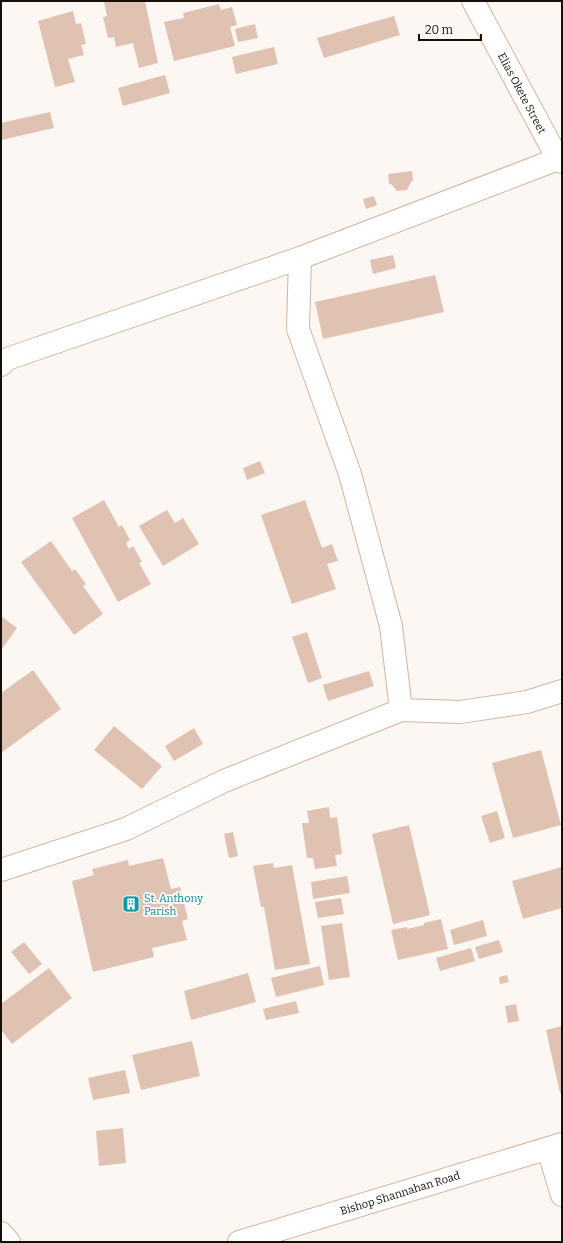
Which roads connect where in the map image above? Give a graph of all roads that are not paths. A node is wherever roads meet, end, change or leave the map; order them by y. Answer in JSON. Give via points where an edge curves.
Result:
{"nodes":[{"id":1,"x":473,"y":1,"type":"edge"},
{"id":2,"x":560,"y":160,"type":"edge"},
{"id":3,"x":300,"y":258,"type":"junction"},
{"id":4,"x":1,"y":365,"type":"edge"},
{"id":5,"x":562,"y":691,"type":"edge"},
{"id":6,"x":401,"y":710,"type":"junction"},
{"id":7,"x":1,"y":870,"type":"edge"},
{"id":8,"x":555,"y":1147,"type":"edge"},
{"id":9,"x":562,"y":1195,"type":"edge"},
{"id":10,"x":1,"y":1233,"type":"edge"},
{"id":11,"x":9,"y":1242,"type":"edge"},
{"id":12,"x":239,"y":1242,"type":"edge"}],
"edges":[{"from":1,"to":2,"type":"street","name":"Elias Okete Street"},
{"from":2,"to":3,"type":"street"},
{"from":3,"to":4,"type":"street","via":[[7,359]]},
{"from":3,"to":6,"type":"street","via":[[298,329],[350,474],[392,626]]},
{"from":5,"to":6,"type":"street","via":[[527,702],[460,712]]},
{"from":6,"to":7,"type":"street","via":[[224,781],[126,829]]},
{"from":8,"to":9,"type":"street"},
{"from":8,"to":12,"type":"street","name":"Bishop Shannahan Road"},
{"from":10,"to":11,"type":"street"}]}
